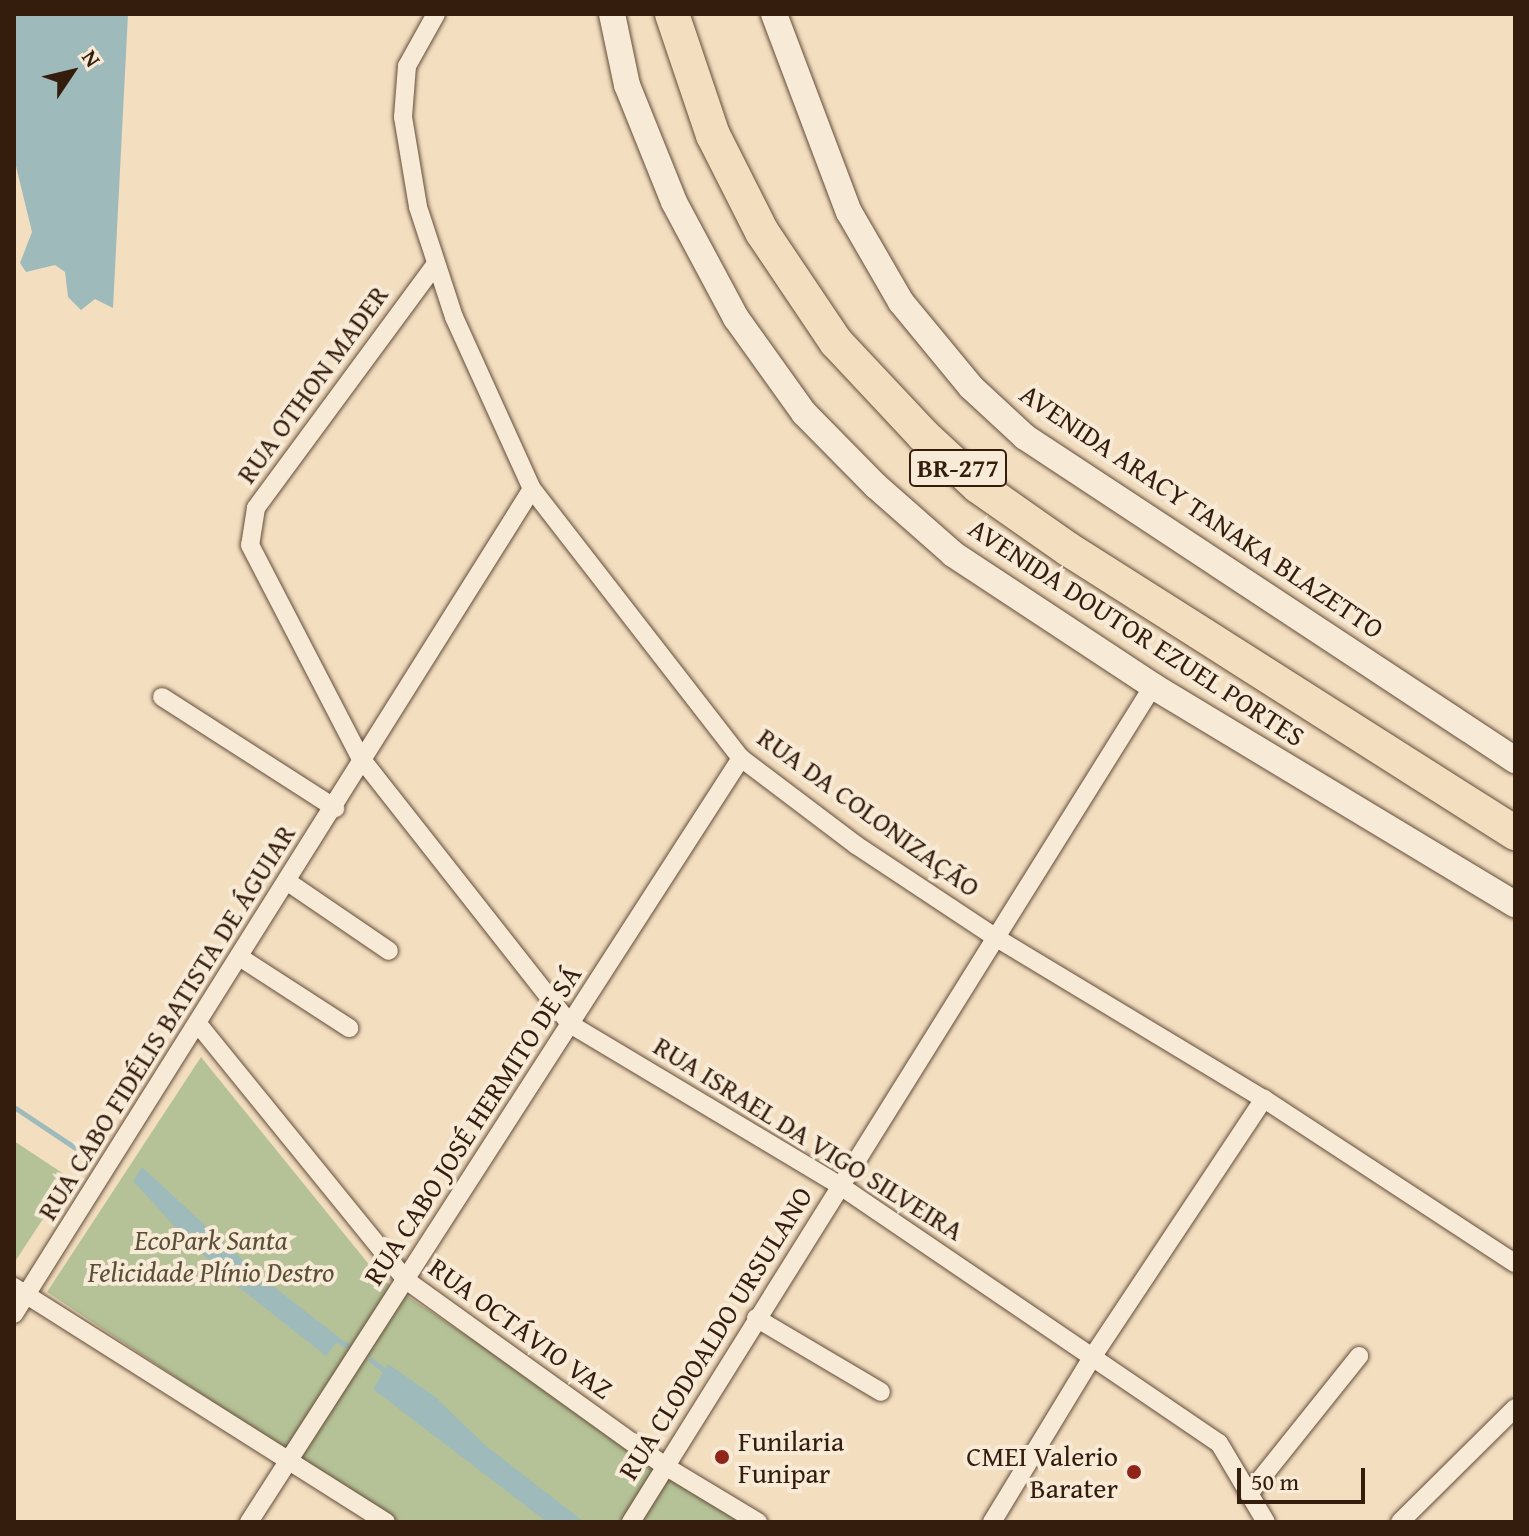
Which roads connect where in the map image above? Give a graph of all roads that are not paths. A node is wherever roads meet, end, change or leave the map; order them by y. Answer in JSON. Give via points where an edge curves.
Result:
{"nodes":[{"id":1,"x":436,"y":14,"type":"edge"},
{"id":2,"x":612,"y":14,"type":"edge"},
{"id":3,"x":672,"y":14,"type":"edge"},
{"id":4,"x":774,"y":14,"type":"edge"},
{"id":5,"x":435,"y":265,"type":"junction"},
{"id":6,"x":532,"y":489,"type":"junction"},
{"id":7,"x":1153,"y":686,"type":"junction"},
{"id":8,"x":162,"y":697,"type":"dead end"},
{"id":9,"x":360,"y":757,"type":"junction"},
{"id":10,"x":741,"y":758,"type":"junction"},
{"id":11,"x":1515,"y":760,"type":"edge"},
{"id":12,"x":1411,"y":770,"type":"junction"},
{"id":13,"x":335,"y":808,"type":"junction"},
{"id":14,"x":1515,"y":811,"type":"edge"},
{"id":15,"x":1515,"y":833,"type":"edge"},
{"id":16,"x":288,"y":882,"type":"junction"},
{"id":17,"x":1515,"y":904,"type":"edge"},
{"id":18,"x":995,"y":937,"type":"junction"},
{"id":19,"x":389,"y":951,"type":"dead end"},
{"id":20,"x":241,"y":958,"type":"junction"},
{"id":21,"x":198,"y":1024,"type":"junction"},
{"id":22,"x":570,"y":1024,"type":"junction"},
{"id":23,"x":349,"y":1028,"type":"dead end"},
{"id":24,"x":1264,"y":1099,"type":"junction"},
{"id":25,"x":839,"y":1185,"type":"junction"},
{"id":26,"x":1515,"y":1263,"type":"edge"},
{"id":27,"x":406,"y":1280,"type":"junction"},
{"id":28,"x":20,"y":1291,"type":"edge"},
{"id":29,"x":14,"y":1314,"type":"edge"},
{"id":30,"x":756,"y":1318,"type":"junction"},
{"id":31,"x":1093,"y":1356,"type":"junction"},
{"id":32,"x":1359,"y":1356,"type":"dead end"},
{"id":33,"x":881,"y":1392,"type":"dead end"},
{"id":34,"x":1515,"y":1408,"type":"edge"},
{"id":35,"x":289,"y":1461,"type":"junction"},
{"id":36,"x":665,"y":1466,"type":"junction"},
{"id":37,"x":1251,"y":1491,"type":"junction"},
{"id":38,"x":249,"y":1522,"type":"edge"},
{"id":39,"x":386,"y":1522,"type":"edge"},
{"id":40,"x":631,"y":1522,"type":"edge"},
{"id":41,"x":758,"y":1522,"type":"edge"},
{"id":42,"x":992,"y":1522,"type":"edge"},
{"id":43,"x":1266,"y":1522,"type":"edge"},
{"id":44,"x":1400,"y":1522,"type":"edge"}],
"edges":[{"from":1,"to":5,"type":"street","name":"RUA DA COLONIZAÇÃO","via":[[407,66],[403,117],[418,207]]},
{"from":2,"to":7,"type":"main road","name":"AVENIDA DOUTOR EZUEL PORTES","number":"BR-277","via":[[627,85],[674,202],[736,318],[804,413],[953,554]]},
{"from":3,"to":12,"type":"highway","number":"BR-277","via":[[689,75],[735,185],[800,292],[875,388],[991,495]]},
{"from":4,"to":11,"type":"main road","name":"AVENIDA ARACY TANAKA BLAZETTO","number":"BR-277","via":[[849,212],[901,302],[971,387],[1025,437]]},
{"from":5,"to":6,"type":"street","name":"RUA DA COLONIZAÇÃO"},
{"from":5,"to":9,"type":"street","name":"RUA OTHON MADER","via":[[256,508],[252,532],[257,558]]},
{"from":6,"to":9,"type":"street","name":"RUA CABO FIDÉLIS BATISTA DE ÁGUIAR"},
{"from":6,"to":10,"type":"street","name":"RUA DA COLONIZAÇÃO"},
{"from":7,"to":17,"type":"main road","name":"AVENIDA DOUTOR EZUEL PORTES","number":"BR-277"},
{"from":7,"to":18,"type":"street","name":"RUA CLODOALDO URSULANO"},
{"from":8,"to":13,"type":"street"},
{"from":9,"to":13,"type":"street","name":"RUA CABO FIDÉLIS BATISTA DE ÁGUIAR"},
{"from":9,"to":22,"type":"street","name":"RUA ISRAEL DA VIGO SILVEIRA"},
{"from":10,"to":18,"type":"street","name":"RUA DA COLONIZAÇÃO","via":[[856,845]]},
{"from":10,"to":22,"type":"street","name":"RUA CABO JOSÉ HERMITO DE SÁ"},
{"from":12,"to":14,"type":"highway"},
{"from":12,"to":15,"type":"highway","number":"BR-277"},
{"from":13,"to":16,"type":"street","name":"RUA CABO FIDÉLIS BATISTA DE ÁGUIAR"},
{"from":16,"to":19,"type":"street"},
{"from":16,"to":20,"type":"street","name":"RUA CABO FIDÉLIS BATISTA DE ÁGUIAR"},
{"from":18,"to":24,"type":"street","name":"RUA DA COLONIZAÇÃO"},
{"from":18,"to":25,"type":"street","name":"RUA CLODOALDO URSULANO"},
{"from":20,"to":21,"type":"street","name":"RUA CABO FIDÉLIS BATISTA DE ÁGUIAR"},
{"from":20,"to":23,"type":"street"},
{"from":21,"to":27,"type":"street","name":"RUA OCTÁVIO VAZ"},
{"from":21,"to":28,"type":"street","name":"RUA CABO FIDÉLIS BATISTA DE ÁGUIAR"},
{"from":22,"to":25,"type":"street","name":"RUA ISRAEL DA VIGO SILVEIRA"},
{"from":22,"to":27,"type":"street","name":"RUA CABO JOSÉ HERMITO DE SÁ"},
{"from":24,"to":26,"type":"street","name":"RUA DA COLONIZAÇÃO"},
{"from":24,"to":31,"type":"street"},
{"from":25,"to":30,"type":"street","name":"RUA CLODOALDO URSULANO"},
{"from":25,"to":31,"type":"street","name":"RUA ISRAEL DA VIGO SILVEIRA"},
{"from":27,"to":35,"type":"street","name":"RUA CABO JOSÉ HERMITO DE SÁ"},
{"from":27,"to":36,"type":"street","name":"RUA OCTÁVIO VAZ"},
{"from":28,"to":29,"type":"street","name":"RUA CABO FIDÉLIS BATISTA DE ÁGUIAR"},
{"from":28,"to":35,"type":"street"},
{"from":30,"to":33,"type":"street"},
{"from":30,"to":36,"type":"street","name":"RUA CLODOALDO URSULANO"},
{"from":31,"to":37,"type":"street","name":"RUA ISRAEL DA VIGO SILVEIRA","via":[[1219,1443]]},
{"from":31,"to":42,"type":"street"},
{"from":32,"to":37,"type":"street"},
{"from":34,"to":44,"type":"street"},
{"from":35,"to":38,"type":"street","name":"RUA CABO JOSÉ HERMITO DE SÁ"},
{"from":35,"to":39,"type":"street"},
{"from":36,"to":40,"type":"street","name":"RUA CLODOALDO URSULANO"},
{"from":36,"to":41,"type":"street","name":"RUA OCTÁVIO VAZ"},
{"from":37,"to":43,"type":"street","name":"RUA ISRAEL DA VIGO SILVEIRA"}]}
